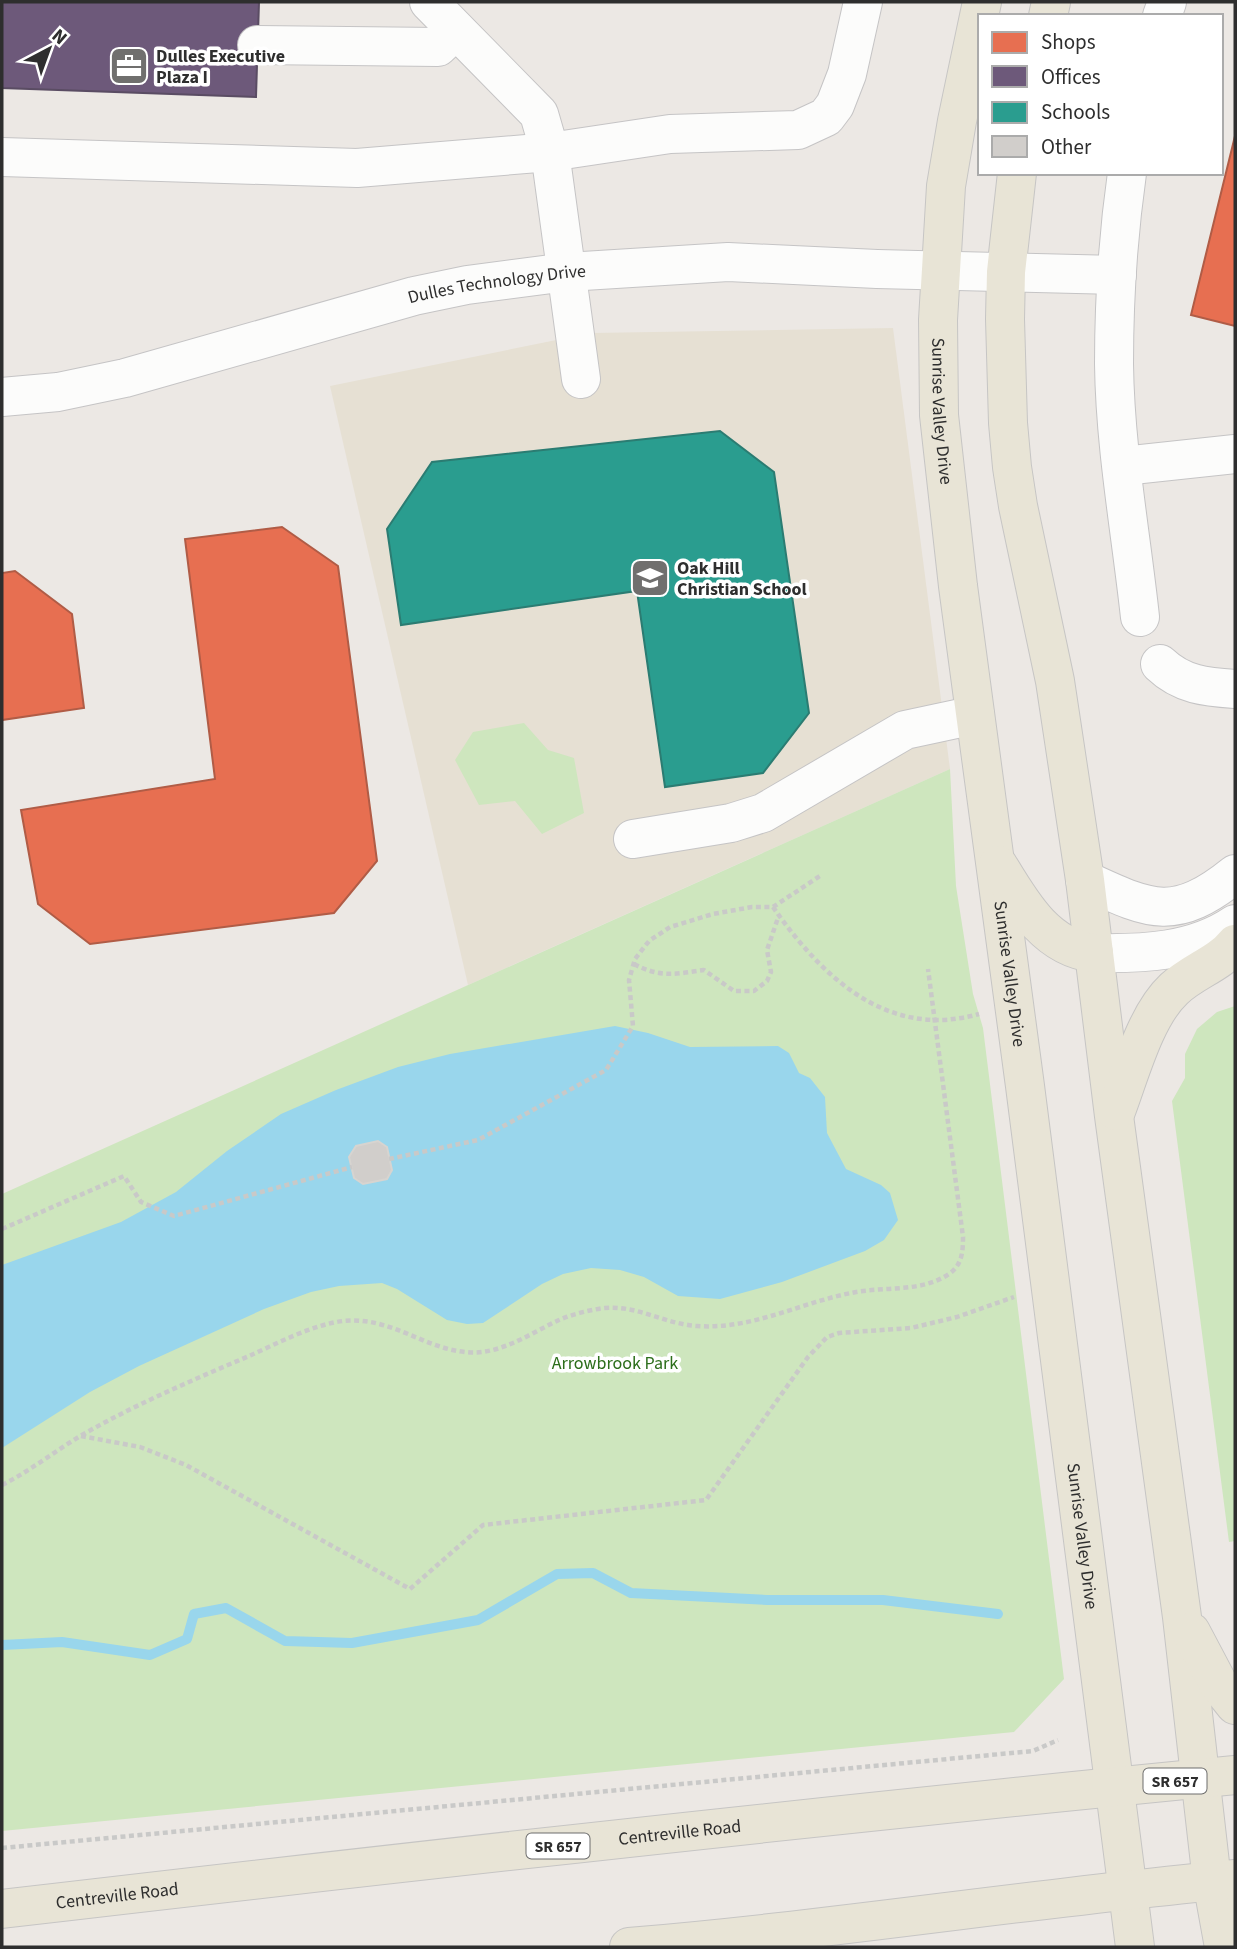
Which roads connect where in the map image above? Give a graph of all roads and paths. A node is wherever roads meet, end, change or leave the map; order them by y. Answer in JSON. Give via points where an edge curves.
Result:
{"nodes":[{"id":1,"x":429,"y":2,"type":"edge"},
{"id":2,"x":863,"y":2,"type":"edge"},
{"id":3,"x":978,"y":20,"type":"edge"},
{"id":4,"x":456,"y":30,"type":"junction"},
{"id":5,"x":257,"y":45,"type":"dead end"},
{"id":6,"x":550,"y":152,"type":"junction"},
{"id":7,"x":2,"y":157,"type":"edge"},
{"id":8,"x":1017,"y":175,"type":"edge"},
{"id":9,"x":1127,"y":175,"type":"edge"},
{"id":10,"x":939,"y":271,"type":"junction"},
{"id":11,"x":566,"y":272,"type":"junction"},
{"id":12,"x":1006,"y":272,"type":"junction"},
{"id":13,"x":1117,"y":275,"type":"junction"},
{"id":14,"x":580,"y":379,"type":"dead end"},
{"id":15,"x":2,"y":397,"type":"edge"},
{"id":16,"x":1235,"y":454,"type":"edge"},
{"id":17,"x":1123,"y":466,"type":"junction"},
{"id":18,"x":1140,"y":617,"type":"dead end"},
{"id":19,"x":1160,"y":664,"type":"dead end"},
{"id":20,"x":1235,"y":690,"type":"edge"},
{"id":21,"x":975,"y":715,"type":"junction"},
{"id":22,"x":633,"y":839,"type":"dead end"},
{"id":23,"x":993,"y":857,"type":"junction"},
{"id":24,"x":1235,"y":874,"type":"edge"},
{"id":25,"x":820,"y":876,"type":"dead end"},
{"id":26,"x":1085,"y":880,"type":"junction"},
{"id":27,"x":773,"y":907,"type":"junction"},
{"id":28,"x":779,"y":915,"type":"junction"},
{"id":29,"x":1235,"y":924,"type":"edge"},
{"id":30,"x":1235,"y":944,"type":"edge"},
{"id":31,"x":1094,"y":953,"type":"junction"},
{"id":32,"x":634,"y":964,"type":"junction"},
{"id":33,"x":928,"y":969,"type":"dead end"},
{"id":34,"x":979,"y":1014,"type":"dead end"},
{"id":35,"x":934,"y":1020,"type":"junction"},
{"id":36,"x":1114,"y":1116,"type":"junction"},
{"id":37,"x":389,"y":1158,"type":"dead end"},
{"id":38,"x":352,"y":1167,"type":"dead end"},
{"id":39,"x":2,"y":1229,"type":"edge"},
{"id":40,"x":1015,"y":1297,"type":"dead end"},
{"id":41,"x":81,"y":1436,"type":"junction"},
{"id":42,"x":2,"y":1485,"type":"edge"},
{"id":43,"x":1182,"y":1617,"type":"junction"},
{"id":44,"x":1235,"y":1705,"type":"edge"},
{"id":45,"x":1058,"y":1740,"type":"dead end"},
{"id":46,"x":1217,"y":1777,"type":"edge"},
{"id":47,"x":1115,"y":1787,"type":"junction"},
{"id":48,"x":2,"y":1848,"type":"edge"},
{"id":49,"x":1224,"y":1880,"type":"edge"},
{"id":50,"x":1127,"y":1890,"type":"junction"},
{"id":51,"x":2,"y":1909,"type":"edge"},
{"id":52,"x":629,"y":1947,"type":"edge"},
{"id":53,"x":1135,"y":1947,"type":"edge"},
{"id":54,"x":1224,"y":1947,"type":"edge"}],
"edges":[{"from":1,"to":4,"type":"street"},
{"from":2,"to":6,"type":"street","via":[[835,105],[812,125],[799,130],[670,134]]},
{"from":3,"to":10,"type":"main road","name":"Sunrise Valley Drive","via":[[946,186]]},
{"from":4,"to":5,"type":"street","via":[[438,47]]},
{"from":4,"to":6,"type":"street","via":[[539,114]]},
{"from":6,"to":7,"type":"street","via":[[357,167]]},
{"from":6,"to":11,"type":"street"},
{"from":8,"to":12,"type":"main road"},
{"from":9,"to":13,"type":"street"},
{"from":10,"to":11,"type":"street","name":"Dulles Technology Drive","via":[[728,262]]},
{"from":10,"to":12,"type":"street","name":"Dulles Technology Drive"},
{"from":10,"to":21,"type":"main road","name":"Sunrise Valley Drive","via":[[939,415]]},
{"from":11,"to":14,"type":"street"},
{"from":11,"to":15,"type":"street","name":"Dulles Technology Drive","via":[[414,296],[125,378]]},
{"from":12,"to":13,"type":"street","name":"Dulles Technology Drive"},
{"from":12,"to":26,"type":"main road","via":[[1012,467],[1055,681]]},
{"from":13,"to":17,"type":"street","via":[[1114,364]]},
{"from":16,"to":17,"type":"street"},
{"from":17,"to":18,"type":"street"},
{"from":19,"to":20,"type":"street","via":[[1194,685]]},
{"from":21,"to":22,"type":"street","via":[[905,730],[763,813]]},
{"from":21,"to":23,"type":"main road","name":"Sunrise Valley Drive"},
{"from":23,"to":31,"type":"main road","via":[[1018,898],[1052,937]]},
{"from":23,"to":47,"type":"main road","name":"Sunrise Valley Drive"},
{"from":24,"to":26,"type":"street","via":[[1198,900],[1159,908]]},
{"from":25,"to":27,"type":"path"},
{"from":26,"to":31,"type":"main road"},
{"from":27,"to":28,"type":"path"},
{"from":27,"to":32,"type":"path","via":[[713,914],[670,927],[649,941]]},
{"from":28,"to":32,"type":"path","via":[[767,950],[771,972],[754,991],[734,991],[705,970],[662,975]]},
{"from":28,"to":35,"type":"path","via":[[831,976],[858,997],[888,1013]]},
{"from":29,"to":31,"type":"street","via":[[1221,934],[1165,950]]},
{"from":30,"to":36,"type":"main road","via":[[1172,990],[1158,1009]]},
{"from":31,"to":36,"type":"main road"},
{"from":32,"to":37,"type":"path","via":[[629,980],[633,1026],[606,1070],[478,1140]]},
{"from":33,"to":35,"type":"path"},
{"from":34,"to":35,"type":"path"},
{"from":35,"to":41,"type":"path","via":[[963,1253],[951,1273],[936,1281],[852,1292],[774,1316],[721,1326],[696,1326],[630,1308],[606,1308],[560,1320],[504,1347],[467,1353],[385,1325],[343,1321],[262,1350]]},
{"from":36,"to":43,"type":"main road"},
{"from":38,"to":39,"type":"path","via":[[174,1216],[141,1202],[124,1175]]},
{"from":40,"to":41,"type":"path","via":[[911,1328],[827,1337],[706,1500],[483,1525],[410,1588],[186,1465],[140,1447]]},
{"from":41,"to":42,"type":"path"},
{"from":43,"to":44,"type":"main road"},
{"from":43,"to":46,"type":"main road"},
{"from":45,"to":48,"type":"path","via":[[1033,1751]]},
{"from":46,"to":47,"type":"main road","name":"Centreville Road","number":"SR 657"},
{"from":46,"to":49,"type":"main road"},
{"from":47,"to":50,"type":"main road","name":"Sunrise Valley Drive"},
{"from":47,"to":51,"type":"main road","name":"Centreville Road","number":"SR 657"},
{"from":49,"to":50,"type":"main road"},
{"from":49,"to":54,"type":"main road"},
{"from":50,"to":52,"type":"main road","via":[[757,1936]]},
{"from":50,"to":53,"type":"main road","name":"Sunrise Valley Drive"}]}
